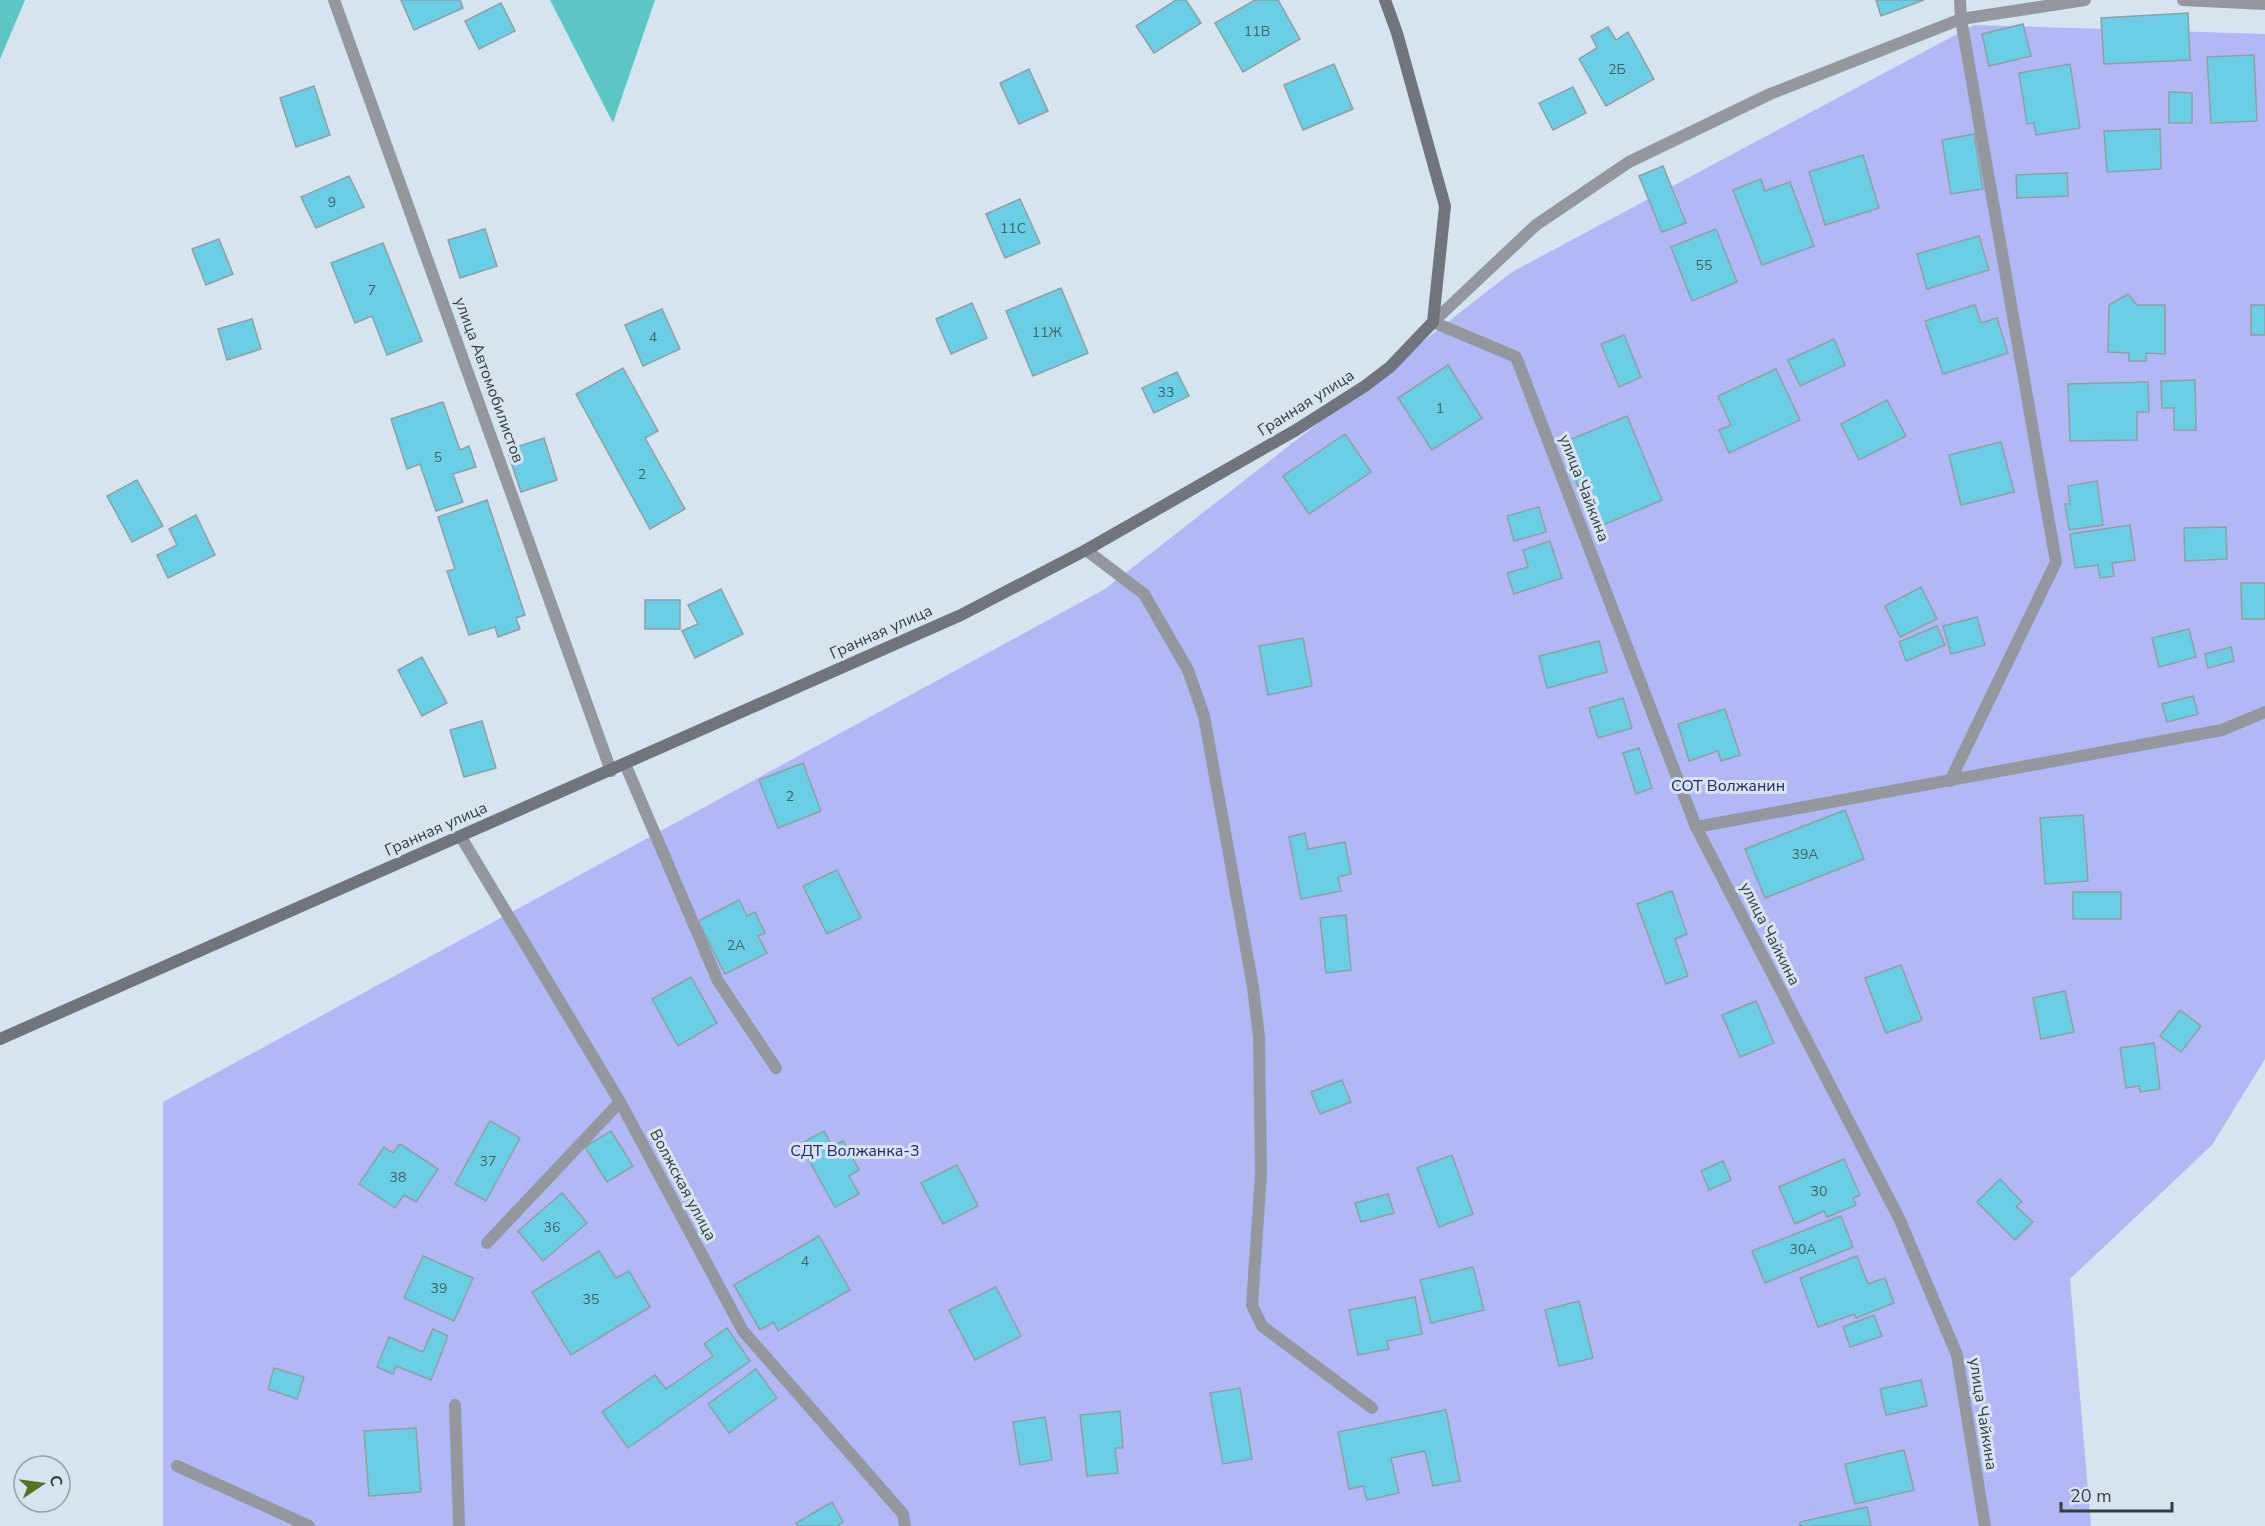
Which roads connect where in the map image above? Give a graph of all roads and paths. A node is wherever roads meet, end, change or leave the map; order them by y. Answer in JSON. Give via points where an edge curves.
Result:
{"nodes":[{"id":1,"x":334,"y":0,"type":"edge"},
{"id":2,"x":1385,"y":0,"type":"edge"},
{"id":3,"x":1960,"y":0,"type":"edge"},
{"id":4,"x":2085,"y":0,"type":"edge"},
{"id":5,"x":2183,"y":0,"type":"edge"},
{"id":6,"x":2265,"y":4,"type":"edge"},
{"id":7,"x":1961,"y":20,"type":"junction"},
{"id":8,"x":1433,"y":322,"type":"junction"},
{"id":9,"x":1086,"y":550,"type":"junction"},
{"id":10,"x":2265,"y":712,"type":"edge"},
{"id":11,"x":625,"y":764,"type":"junction"},
{"id":12,"x":611,"y":771,"type":"junction"},
{"id":13,"x":1950,"y":780,"type":"junction"},
{"id":14,"x":1696,"y":827,"type":"junction"},
{"id":15,"x":461,"y":837,"type":"junction"},
{"id":16,"x":0,"y":1039,"type":"edge"},
{"id":17,"x":776,"y":1068,"type":"dead end"},
{"id":18,"x":620,"y":1102,"type":"junction"},
{"id":19,"x":487,"y":1243,"type":"dead end"},
{"id":20,"x":455,"y":1405,"type":"dead end"},
{"id":21,"x":1372,"y":1408,"type":"dead end"},
{"id":22,"x":177,"y":1466,"type":"dead end"},
{"id":23,"x":309,"y":1526,"type":"edge"},
{"id":24,"x":459,"y":1526,"type":"edge"},
{"id":25,"x":905,"y":1526,"type":"edge"},
{"id":26,"x":1985,"y":1526,"type":"edge"}],
"edges":[{"from":1,"to":12,"type":"street","name":"улица Автомобилистов"},
{"from":2,"to":8,"type":"street","via":[[1445,206]]},
{"from":3,"to":7,"type":"street"},
{"from":4,"to":7,"type":"street"},
{"from":5,"to":6,"type":"street"},
{"from":7,"to":8,"type":"street","via":[[1770,94],[1629,162],[1536,225]]},
{"from":7,"to":13,"type":"street","via":[[2056,562]]},
{"from":8,"to":9,"type":"street","name":"Гранная улица","via":[[1390,367],[1365,386],[1251,457]]},
{"from":8,"to":14,"type":"street","name":"улица Чайкина","via":[[1516,357]]},
{"from":9,"to":11,"type":"street","name":"Гранная улица","via":[[960,615]]},
{"from":9,"to":21,"type":"street","via":[[1144,594],[1188,670],[1204,716],[1253,987],[1258,1037],[1261,1174],[1252,1305],[1262,1326]]},
{"from":10,"to":13,"type":"street","via":[[2222,730]]},
{"from":11,"to":12,"type":"street","name":"Гранная улица"},
{"from":11,"to":17,"type":"street","via":[[718,981]]},
{"from":12,"to":15,"type":"street","name":"Гранная улица"},
{"from":13,"to":14,"type":"street"},
{"from":14,"to":26,"type":"street","name":"улица Чайкина","via":[[1899,1218],[1953,1344]]},
{"from":15,"to":16,"type":"street","name":"Гранная улица"},
{"from":15,"to":18,"type":"street","name":"Волжская улица"},
{"from":18,"to":19,"type":"street"},
{"from":18,"to":25,"type":"street","name":"Волжская улица","via":[[743,1331],[903,1514]]},
{"from":20,"to":24,"type":"street"},
{"from":22,"to":23,"type":"street"}]}
